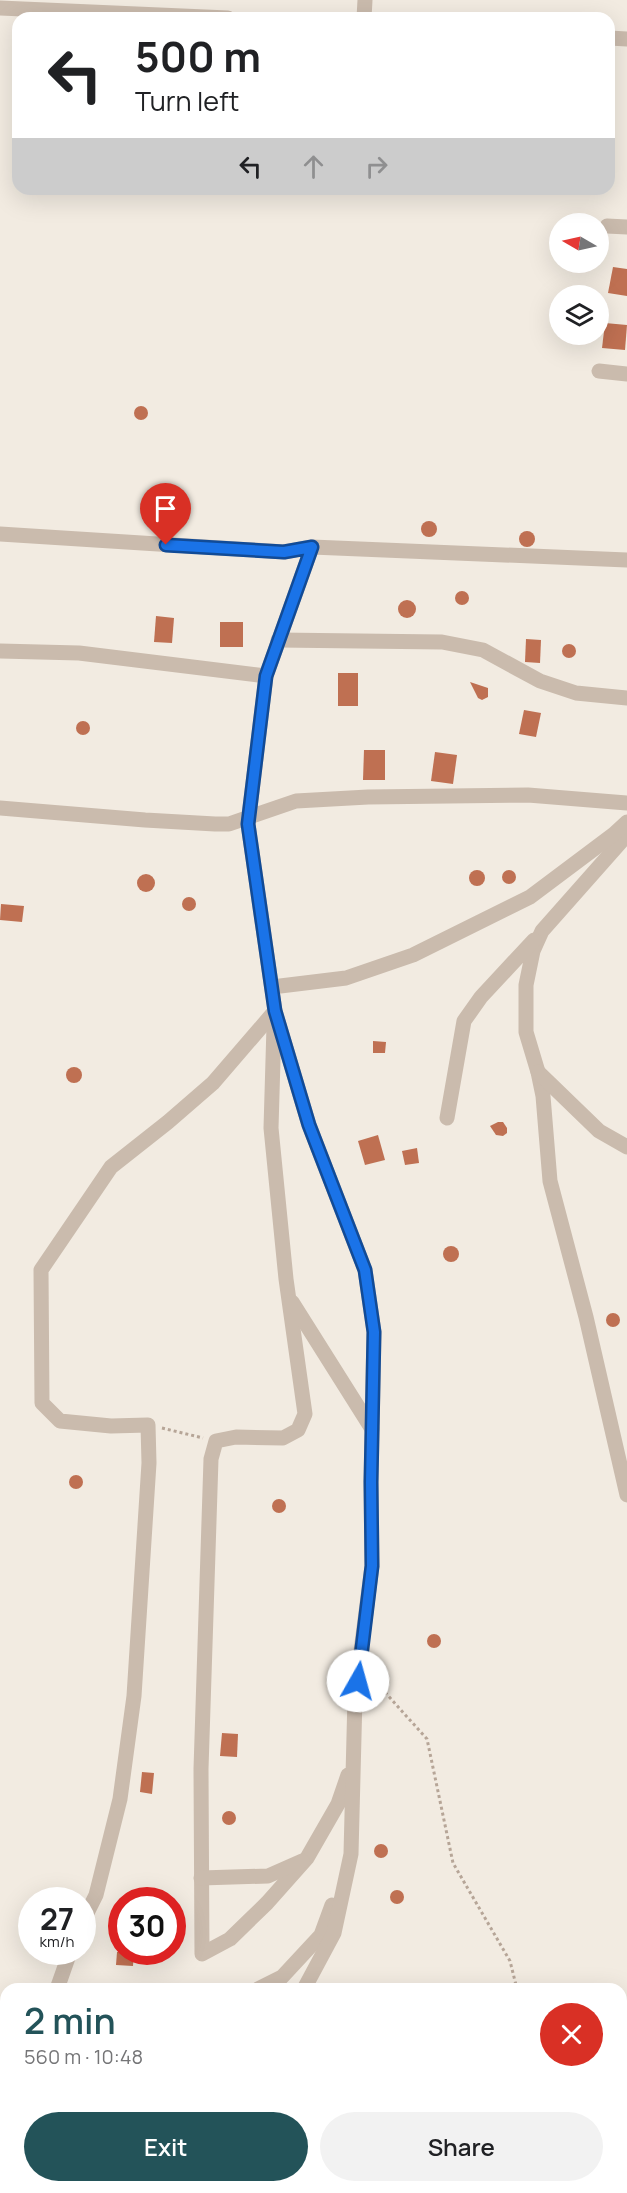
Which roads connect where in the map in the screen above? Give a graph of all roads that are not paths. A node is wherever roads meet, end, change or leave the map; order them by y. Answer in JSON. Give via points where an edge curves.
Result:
{"nodes":[{"id":1,"x":0,"y":8,"type":"edge"},
{"id":2,"x":91,"y":12,"type":"edge"},
{"id":3,"x":609,"y":226,"type":"edge"},
{"id":4,"x":627,"y":227,"type":"edge"},
{"id":5,"x":599,"y":371,"type":"dead end"},
{"id":6,"x":627,"y":374,"type":"edge"},
{"id":7,"x":0,"y":534,"type":"edge"},
{"id":8,"x":312,"y":547,"type":"junction"},
{"id":9,"x":627,"y":560,"type":"edge"},
{"id":10,"x":278,"y":640,"type":"junction"},
{"id":11,"x":0,"y":651,"type":"edge"},
{"id":12,"x":266,"y":676,"type":"junction"},
{"id":13,"x":627,"y":698,"type":"edge"},
{"id":14,"x":627,"y":803,"type":"edge"},
{"id":15,"x":0,"y":808,"type":"edge"},
{"id":16,"x":248,"y":817,"type":"junction"},
{"id":17,"x":627,"y":822,"type":"edge"},
{"id":18,"x":627,"y":835,"type":"edge"},
{"id":19,"x":542,"y":932,"type":"junction"},
{"id":20,"x":272,"y":987,"type":"junction"},
{"id":21,"x":275,"y":1011,"type":"junction"},
{"id":22,"x":538,"y":1072,"type":"junction"},
{"id":23,"x":447,"y":1118,"type":"dead end"},
{"id":24,"x":627,"y":1148,"type":"edge"},
{"id":25,"x":288,"y":1296,"type":"junction"},
{"id":26,"x":372,"y":1429,"type":"junction"},
{"id":27,"x":627,"y":1495,"type":"edge"},
{"id":28,"x":354,"y":1756,"type":"junction"},
{"id":29,"x":351,"y":1854,"type":"junction"},
{"id":30,"x":307,"y":1858,"type":"junction"},
{"id":31,"x":201,"y":1878,"type":"junction"},
{"id":32,"x":96,"y":1895,"type":"edge"},
{"id":33,"x":65,"y":1965,"type":"edge"},
{"id":34,"x":59,"y":1983,"type":"edge"},
{"id":35,"x":270,"y":1983,"type":"edge"},
{"id":36,"x":307,"y":1983,"type":"edge"}],
"edges":[{"from":1,"to":2,"type":"street"},
{"from":3,"to":4,"type":"street"},
{"from":5,"to":6,"type":"street"},
{"from":7,"to":8,"type":"street","via":[[284,552]]},
{"from":8,"to":9,"type":"street"},
{"from":8,"to":10,"type":"street"},
{"from":10,"to":12,"type":"street"},
{"from":10,"to":13,"type":"street","via":[[442,642],[483,650],[540,681],[576,693]]},
{"from":11,"to":12,"type":"street","via":[[79,653]]},
{"from":12,"to":16,"type":"street"},
{"from":14,"to":16,"type":"street","via":[[528,795],[368,797],[296,801]]},
{"from":15,"to":16,"type":"street","via":[[215,824]]},
{"from":16,"to":20,"type":"street"},
{"from":17,"to":20,"type":"street","via":[[530,897],[413,955],[346,978]]},
{"from":18,"to":19,"type":"street"},
{"from":19,"to":22,"type":"street","via":[[532,951],[526,985],[526,1032]]},
{"from":19,"to":23,"type":"street","via":[[481,997],[464,1021]]},
{"from":20,"to":21,"type":"street"},
{"from":21,"to":25,"type":"street","via":[[271,1128]]},
{"from":21,"to":26,"type":"street","via":[[309,1125],[365,1270],[374,1332]]},
{"from":21,"to":32,"type":"street","via":[[213,1083],[111,1167],[42,1270],[42,1403],[60,1421],[148,1425],[134,1696],[122,1788]]},
{"from":22,"to":24,"type":"street","via":[[599,1131]]},
{"from":22,"to":27,"type":"street","via":[[550,1181]]},
{"from":25,"to":26,"type":"street"},
{"from":25,"to":31,"type":"street","via":[[305,1414],[302,1422],[298,1430],[283,1438],[236,1437],[216,1441],[211,1460],[202,1679]]},
{"from":26,"to":28,"type":"street","via":[[372,1566],[356,1697]]},
{"from":28,"to":29,"type":"street"},
{"from":28,"to":30,"type":"street","via":[[338,1804]]},
{"from":29,"to":35,"type":"street","via":[[321,1935],[282,1977]]},
{"from":29,"to":36,"type":"street","via":[[334,1933]]},
{"from":30,"to":31,"type":"street","via":[[268,1876]]},
{"from":30,"to":31,"type":"street","via":[[230,1939],[202,1954]]},
{"from":33,"to":34,"type":"street"}]}
